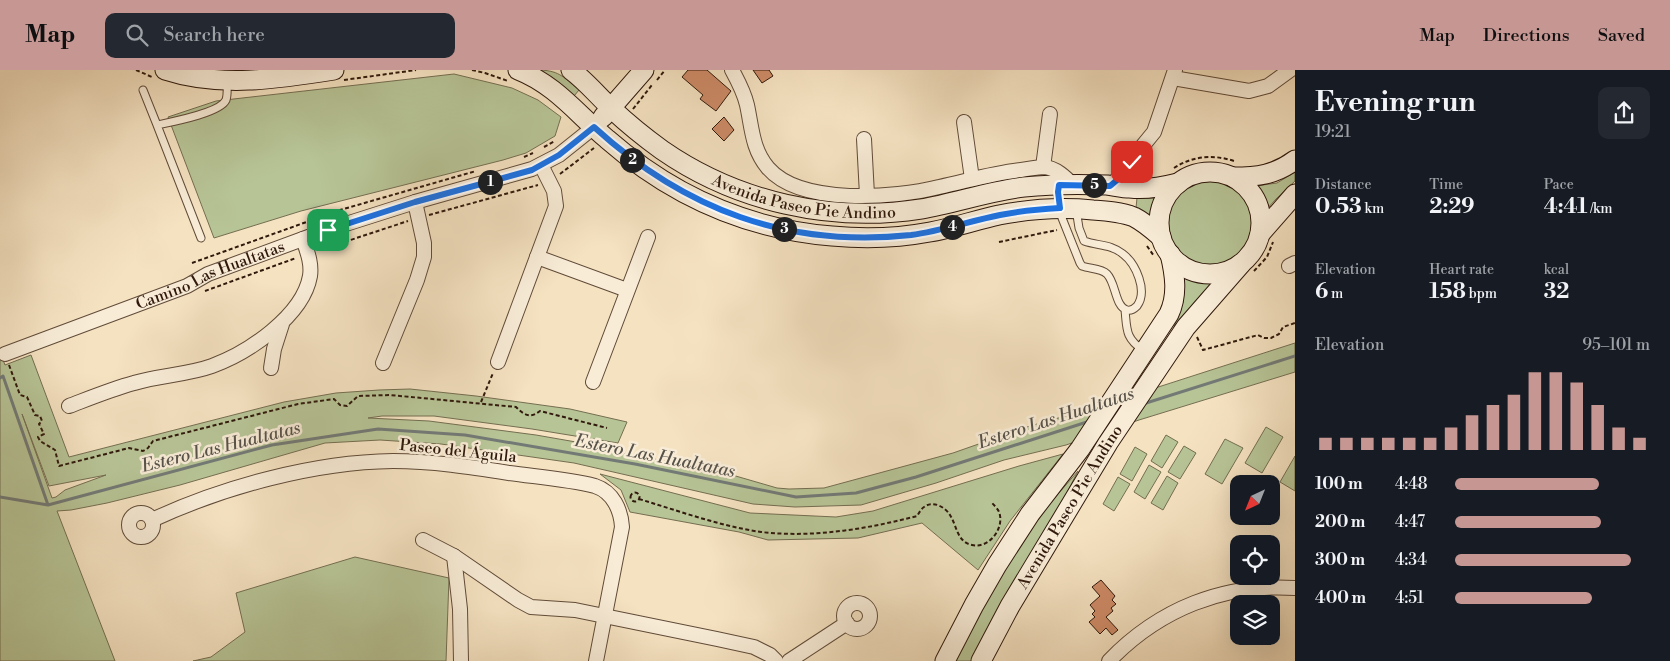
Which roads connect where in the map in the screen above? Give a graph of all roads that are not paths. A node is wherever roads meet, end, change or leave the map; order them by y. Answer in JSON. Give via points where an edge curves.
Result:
{"nodes":[{"id":1,"x":165,"y":70,"type":"edge"},
{"id":2,"x":334,"y":70,"type":"edge"},
{"id":3,"x":571,"y":70,"type":"edge"},
{"id":4,"x":644,"y":70,"type":"edge"},
{"id":5,"x":732,"y":70,"type":"edge"},
{"id":6,"x":1290,"y":70,"type":"edge"},
{"id":7,"x":1174,"y":74,"type":"edge"},
{"id":8,"x":516,"y":76,"type":"edge"},
{"id":9,"x":226,"y":81,"type":"junction"},
{"id":10,"x":143,"y":90,"type":"dead end"},
{"id":11,"x":611,"y":108,"type":"junction"},
{"id":12,"x":1050,"y":114,"type":"dead end"},
{"id":13,"x":964,"y":122,"type":"dead end"},
{"id":14,"x":157,"y":126,"type":"junction"},
{"id":15,"x":594,"y":127,"type":"junction"},
{"id":16,"x":864,"y":139,"type":"dead end"},
{"id":17,"x":1295,"y":160,"type":"edge"},
{"id":18,"x":541,"y":165,"type":"junction"},
{"id":19,"x":1131,"y":166,"type":"junction"},
{"id":20,"x":1044,"y":167,"type":"junction"},
{"id":21,"x":1236,"y":170,"type":"junction"},
{"id":22,"x":1176,"y":176,"type":"junction"},
{"id":23,"x":972,"y":179,"type":"junction"},
{"id":24,"x":1066,"y":185,"type":"junction"},
{"id":25,"x":1110,"y":186,"type":"junction"},
{"id":26,"x":1150,"y":189,"type":"junction"},
{"id":27,"x":1295,"y":194,"type":"edge"},
{"id":28,"x":866,"y":195,"type":"junction"},
{"id":29,"x":415,"y":202,"type":"junction"},
{"id":30,"x":1068,"y":208,"type":"junction"},
{"id":31,"x":1260,"y":234,"type":"junction"},
{"id":32,"x":648,"y":237,"type":"dead end"},
{"id":33,"x":1161,"y":237,"type":"junction"},
{"id":34,"x":201,"y":238,"type":"dead end"},
{"id":35,"x":303,"y":239,"type":"junction"},
{"id":36,"x":1084,"y":240,"type":"junction"},
{"id":37,"x":1074,"y":247,"type":"junction"},
{"id":38,"x":1170,"y":254,"type":"junction"},
{"id":39,"x":537,"y":257,"type":"junction"},
{"id":40,"x":1241,"y":264,"type":"junction"},
{"id":41,"x":627,"y":290,"type":"junction"},
{"id":42,"x":1125,"y":310,"type":"junction"},
{"id":43,"x":282,"y":324,"type":"junction"},
{"id":44,"x":249,"y":348,"type":"junction"},
{"id":45,"x":1145,"y":352,"type":"junction"},
{"id":46,"x":5,"y":354,"type":"road end"},
{"id":47,"x":498,"y":362,"type":"road end"},
{"id":48,"x":383,"y":363,"type":"dead end"},
{"id":49,"x":593,"y":382,"type":"dead end"},
{"id":50,"x":69,"y":406,"type":"dead end"},
{"id":51,"x":152,"y":520,"type":"dead end"},
{"id":52,"x":422,"y":540,"type":"dead end"},
{"id":53,"x":454,"y":556,"type":"junction"},
{"id":54,"x":1295,"y":588,"type":"edge"},
{"id":55,"x":605,"y":616,"type":"junction"},
{"id":56,"x":847,"y":623,"type":"dead end"},
{"id":57,"x":461,"y":661,"type":"edge"},
{"id":58,"x":596,"y":661,"type":"edge"},
{"id":59,"x":776,"y":661,"type":"edge"},
{"id":60,"x":789,"y":661,"type":"edge"},
{"id":61,"x":945,"y":661,"type":"edge"},
{"id":62,"x":981,"y":661,"type":"edge"},
{"id":63,"x":1109,"y":661,"type":"edge"}],
"edges":[{"from":1,"to":9,"type":"street"},
{"from":2,"to":9,"type":"street"},
{"from":3,"to":11,"type":"street","name":"Avenida Paseo Pie Andino"},
{"from":4,"to":11,"type":"street","name":"Camino Las Hualtatas"},
{"from":5,"to":28,"type":"street","name":"Avenida Paseo Pie Andino","via":[[747,103],[755,148],[775,175],[788,184],[811,191]]},
{"from":6,"to":7,"type":"street","via":[[1268,86],[1249,92]]},
{"from":7,"to":19,"type":"street","via":[[1154,132],[1136,154]]},
{"from":8,"to":15,"type":"street","name":"Avenida Paseo Pie Andino","via":[[548,86]]},
{"from":9,"to":14,"type":"lane","via":[[226,101],[221,106]]},
{"from":10,"to":14,"type":"lane"},
{"from":11,"to":15,"type":"street","name":"Camino Las Hualtatas"},
{"from":11,"to":24,"type":"street","name":"Avenida Paseo Pie Andino","via":[[648,140],[690,168],[737,189],[802,208],[852,213],[890,212],[939,205],[1010,188]]},
{"from":12,"to":20,"type":"street"},
{"from":13,"to":23,"type":"street"},
{"from":14,"to":34,"type":"lane"},
{"from":15,"to":18,"type":"street","name":"Camino Las Hualtatas","via":[[570,148]]},
{"from":15,"to":30,"type":"street","name":"Avenida Paseo Pie Andino","via":[[638,165],[683,193],[735,216],[791,230],[852,237],[911,235],[1000,215]]},
{"from":16,"to":28,"type":"street","name":"Avenida Paseo Pie Andino"},
{"from":17,"to":21,"type":"street","via":[[1270,174],[1255,177]]},
{"from":18,"to":29,"type":"street","name":"Camino Las Hualtatas"},
{"from":18,"to":39,"type":"street","via":[[556,201]]},
{"from":19,"to":25,"type":"street"},
{"from":19,"to":26,"type":"street"},
{"from":20,"to":23,"type":"street","name":"Avenida Paseo Pie Andino"},
{"from":20,"to":24,"type":"street","via":[[1055,171]]},
{"from":21,"to":22,"type":"street"},
{"from":21,"to":31,"type":"street","via":[[1256,201],[1261,217]]},
{"from":22,"to":26,"type":"street","name":"Avenida Paseo Pie Andino"},
{"from":22,"to":33,"type":"street","via":[[1162,207]]},
{"from":23,"to":28,"type":"street","name":"Avenida Paseo Pie Andino","via":[[915,192]]},
{"from":24,"to":25,"type":"street","name":"Avenida Paseo Pie Andino"},
{"from":24,"to":30,"type":"lane","via":[[1058,192]]},
{"from":25,"to":26,"type":"street","name":"Avenida Paseo Pie Andino"},
{"from":27,"to":31,"type":"street"},
{"from":29,"to":35,"type":"street","name":"Camino Las Hualtatas"},
{"from":29,"to":48,"type":"street","via":[[424,243],[423,263]]},
{"from":30,"to":33,"type":"street","name":"Avenida Paseo Pie Andino","via":[[1125,214]]},
{"from":30,"to":36,"type":"lane"},
{"from":30,"to":37,"type":"lane","via":[[1062,218]]},
{"from":31,"to":40,"type":"street","via":[[1251,254]]},
{"from":32,"to":41,"type":"street"},
{"from":33,"to":38,"type":"street"},
{"from":35,"to":43,"type":"street","via":[[310,261],[309,282]]},
{"from":35,"to":46,"type":"street","name":"Camino Las Hualtatas"},
{"from":36,"to":37,"type":"lane"},
{"from":36,"to":42,"type":"lane","via":[[1115,248],[1134,268],[1141,293],[1135,308]]},
{"from":37,"to":42,"type":"lane","via":[[1082,266],[1102,270],[1108,275]]},
{"from":38,"to":40,"type":"street","via":[[1182,265],[1204,274],[1227,271]]},
{"from":38,"to":45,"type":"street","name":"Avenida Paseo Pie Andino","via":[[1175,279],[1174,302]]},
{"from":39,"to":41,"type":"street"},
{"from":39,"to":47,"type":"street"},
{"from":40,"to":62,"type":"street","name":"Avenida Paseo Pie Andino","via":[[1186,326],[1108,443],[1010,606]]},
{"from":41,"to":49,"type":"street"},
{"from":42,"to":45,"type":"lane","via":[[1129,338]]},
{"from":43,"to":44,"type":"street"},
{"from":43,"to":44,"type":"street","via":[[271,364]]},
{"from":44,"to":50,"type":"street","via":[[212,366],[134,383]]},
{"from":45,"to":61,"type":"street","name":"Avenida Paseo Pie Andino","via":[[1080,449],[1030,514],[997,565]]},
{"from":51,"to":55,"type":"street","name":"Paseo del Águila","via":[[190,502],[254,484],[362,463],[439,463],[588,485],[610,495],[622,519]]},
{"from":52,"to":53,"type":"street"},
{"from":53,"to":55,"type":"street","via":[[524,604]]},
{"from":53,"to":57,"type":"street"},
{"from":54,"to":63,"type":"street","via":[[1243,588],[1201,600],[1151,626]]},
{"from":55,"to":58,"type":"street","name":"Paseo del Águila"},
{"from":55,"to":59,"type":"street","via":[[754,647]]},
{"from":56,"to":60,"type":"street"}]}
